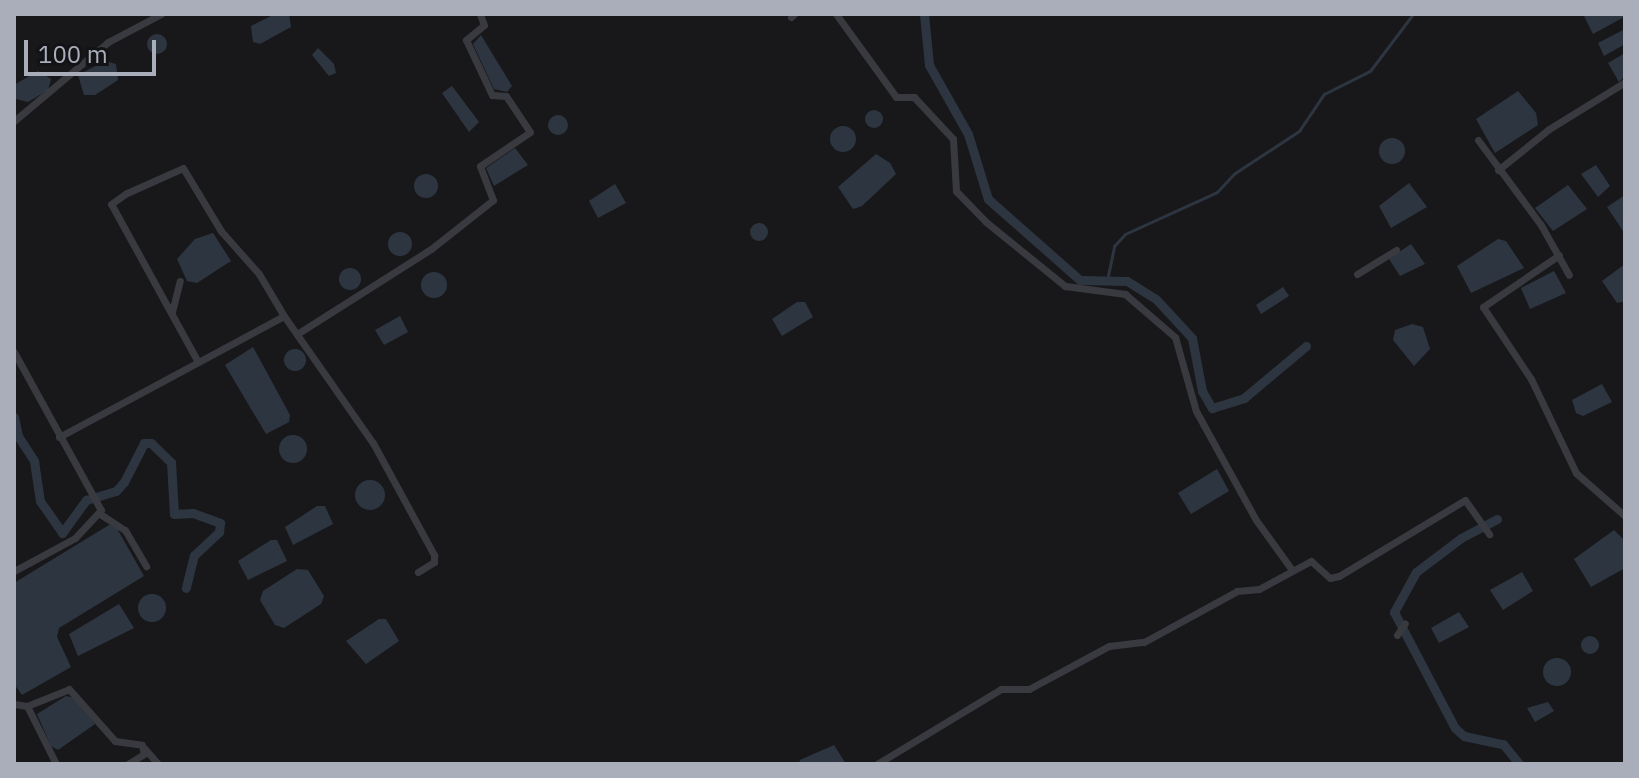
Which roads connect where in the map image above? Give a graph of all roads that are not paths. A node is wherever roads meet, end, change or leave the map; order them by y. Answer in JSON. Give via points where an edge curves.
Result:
{"nodes":[{"id":1,"x":161,"y":14,"type":"edge"},
{"id":2,"x":480,"y":14,"type":"edge"},
{"id":3,"x":836,"y":14,"type":"edge"},
{"id":4,"x":1625,"y":82,"type":"edge"},
{"id":5,"x":14,"y":121,"type":"edge"},
{"id":6,"x":1478,"y":140,"type":"dead end"},
{"id":7,"x":1498,"y":170,"type":"junction"},
{"id":8,"x":1396,"y":250,"type":"dead end"},
{"id":9,"x":1559,"y":255,"type":"junction"},
{"id":10,"x":1357,"y":274,"type":"dead end"},
{"id":11,"x":1569,"y":275,"type":"dead end"},
{"id":12,"x":180,"y":281,"type":"dead end"},
{"id":13,"x":172,"y":312,"type":"junction"},
{"id":14,"x":284,"y":316,"type":"junction"},
{"id":15,"x":297,"y":334,"type":"junction"},
{"id":16,"x":14,"y":352,"type":"edge"},
{"id":17,"x":198,"y":362,"type":"junction"},
{"id":18,"x":59,"y":437,"type":"junction"},
{"id":19,"x":100,"y":514,"type":"junction"},
{"id":20,"x":1625,"y":516,"type":"edge"},
{"id":21,"x":1489,"y":534,"type":"dead end"},
{"id":22,"x":146,"y":566,"type":"dead end"},
{"id":23,"x":1292,"y":570,"type":"junction"},
{"id":24,"x":14,"y":571,"type":"edge"},
{"id":25,"x":418,"y":572,"type":"dead end"},
{"id":26,"x":1405,"y":623,"type":"dead end"},
{"id":27,"x":1397,"y":635,"type":"dead end"},
{"id":28,"x":14,"y":704,"type":"edge"},
{"id":29,"x":27,"y":706,"type":"junction"},
{"id":30,"x":145,"y":749,"type":"junction"},
{"id":31,"x":56,"y":764,"type":"edge"},
{"id":32,"x":128,"y":764,"type":"edge"},
{"id":33,"x":158,"y":764,"type":"edge"},
{"id":34,"x":877,"y":764,"type":"edge"}],
"edges":[{"from":1,"to":5,"type":"street","via":[[108,42]]},
{"from":2,"to":15,"type":"street","via":[[484,25],[466,40],[492,95],[506,96],[530,132],[480,166],[493,200],[431,249]]},
{"from":3,"to":23,"type":"street","via":[[896,97],[914,97],[953,139],[956,191],[986,222],[1065,286],[1125,294],[1175,337],[1196,411],[1242,496]]},
{"from":4,"to":7,"type":"street","via":[[1549,129]]},
{"from":6,"to":7,"type":"street"},
{"from":7,"to":9,"type":"street"},
{"from":8,"to":10,"type":"street"},
{"from":9,"to":11,"type":"street"},
{"from":9,"to":20,"type":"street","via":[[1483,307],[1531,379],[1576,473]]},
{"from":12,"to":13,"type":"street"},
{"from":13,"to":14,"type":"street","via":[[111,204],[183,168],[221,231],[259,274]]},
{"from":13,"to":17,"type":"street"},
{"from":14,"to":15,"type":"street"},
{"from":14,"to":17,"type":"street"},
{"from":15,"to":25,"type":"street","via":[[373,443],[434,555],[434,562]]},
{"from":16,"to":18,"type":"street"},
{"from":17,"to":18,"type":"street"},
{"from":18,"to":19,"type":"street"},
{"from":19,"to":22,"type":"street","via":[[125,530]]},
{"from":19,"to":24,"type":"street","via":[[65,544]]},
{"from":21,"to":23,"type":"street","via":[[1465,500],[1339,576],[1330,578],[1316,561]]},
{"from":23,"to":34,"type":"street","via":[[1259,589],[1227,596],[1144,642],[1109,646],[1029,689],[1001,689]]},
{"from":26,"to":27,"type":"street"},
{"from":28,"to":29,"type":"street"},
{"from":29,"to":30,"type":"street","via":[[69,689],[115,741]]},
{"from":29,"to":31,"type":"street"},
{"from":30,"to":32,"type":"street"},
{"from":30,"to":33,"type":"street"}]}
